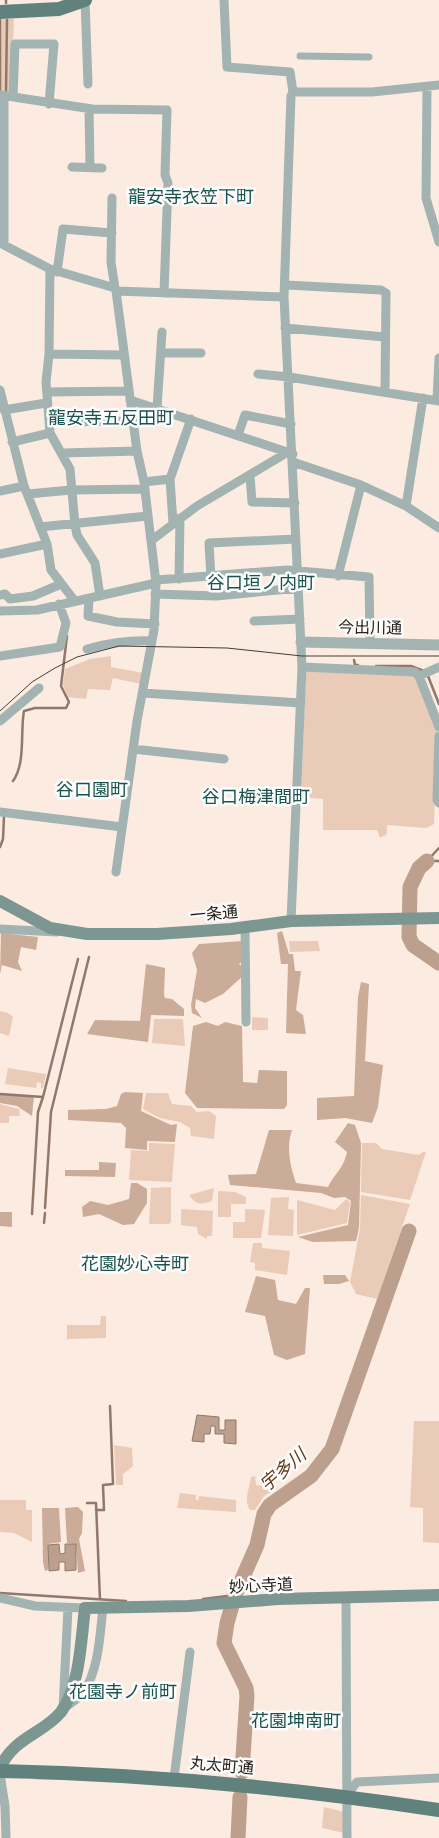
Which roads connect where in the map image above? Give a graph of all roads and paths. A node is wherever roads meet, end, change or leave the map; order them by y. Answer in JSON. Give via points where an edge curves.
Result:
{"nodes":[{"id":1,"x":85,"y":0,"type":"edge"},
{"id":2,"x":224,"y":0,"type":"edge"},
{"id":3,"x":0,"y":12,"type":"edge"},
{"id":4,"x":300,"y":56,"type":"dead end"},
{"id":5,"x":369,"y":57,"type":"dead end"},
{"id":6,"x":88,"y":84,"type":"dead end"},
{"id":7,"x":439,"y":85,"type":"edge"},
{"id":8,"x":427,"y":88,"type":"junction"},
{"id":9,"x":292,"y":92,"type":"junction"},
{"id":10,"x":2,"y":95,"type":"edge"},
{"id":11,"x":14,"y":97,"type":"junction"},
{"id":12,"x":49,"y":104,"type":"junction"},
{"id":13,"x":89,"y":109,"type":"junction"},
{"id":14,"x":72,"y":167,"type":"dead end"},
{"id":15,"x":90,"y":168,"type":"junction"},
{"id":16,"x":102,"y":168,"type":"dead end"},
{"id":17,"x":1,"y":179,"type":"edge"},
{"id":18,"x":112,"y":198,"type":"dead end"},
{"id":19,"x":112,"y":233,"type":"junction"},
{"id":20,"x":439,"y":242,"type":"edge"},
{"id":21,"x":2,"y":243,"type":"edge"},
{"id":22,"x":54,"y":270,"type":"junction"},
{"id":23,"x":286,"y":285,"type":"junction"},
{"id":24,"x":115,"y":290,"type":"junction"},
{"id":25,"x":164,"y":293,"type":"junction"},
{"id":26,"x":284,"y":297,"type":"junction"},
{"id":27,"x":285,"y":328,"type":"junction"},
{"id":28,"x":162,"y":332,"type":"dead end"},
{"id":29,"x":385,"y":337,"type":"junction"},
{"id":30,"x":161,"y":353,"type":"junction"},
{"id":31,"x":201,"y":353,"type":"dead end"},
{"id":32,"x":49,"y":354,"type":"junction"},
{"id":33,"x":123,"y":355,"type":"junction"},
{"id":34,"x":439,"y":358,"type":"edge"},
{"id":35,"x":258,"y":374,"type":"dead end"},
{"id":36,"x":289,"y":377,"type":"junction"},
{"id":37,"x":0,"y":390,"type":"edge"},
{"id":38,"x":47,"y":392,"type":"junction"},
{"id":39,"x":385,"y":392,"type":"junction"},
{"id":40,"x":129,"y":395,"type":"junction"},
{"id":41,"x":423,"y":398,"type":"junction"},
{"id":42,"x":438,"y":400,"type":"edge"},
{"id":43,"x":46,"y":403,"type":"junction"},
{"id":44,"x":156,"y":408,"type":"junction"},
{"id":45,"x":4,"y":410,"type":"junction"},
{"id":46,"x":191,"y":419,"type":"junction"},
{"id":47,"x":133,"y":420,"type":"junction"},
{"id":48,"x":50,"y":422,"type":"junction"},
{"id":49,"x":291,"y":424,"type":"junction"},
{"id":50,"x":5,"y":433,"type":"edge"},
{"id":51,"x":50,"y":433,"type":"junction"},
{"id":52,"x":238,"y":435,"type":"junction"},
{"id":53,"x":12,"y":442,"type":"junction"},
{"id":54,"x":137,"y":451,"type":"junction"},
{"id":55,"x":63,"y":453,"type":"junction"},
{"id":56,"x":291,"y":456,"type":"junction"},
{"id":57,"x":250,"y":476,"type":"junction"},
{"id":58,"x":170,"y":479,"type":"junction"},
{"id":59,"x":145,"y":486,"type":"junction"},
{"id":60,"x":361,"y":486,"type":"junction"},
{"id":61,"x":26,"y":490,"type":"junction"},
{"id":62,"x":71,"y":490,"type":"junction"},
{"id":63,"x":0,"y":491,"type":"edge"},
{"id":64,"x":295,"y":503,"type":"junction"},
{"id":65,"x":406,"y":506,"type":"junction"},
{"id":66,"x":148,"y":516,"type":"junction"},
{"id":67,"x":177,"y":520,"type":"junction"},
{"id":68,"x":75,"y":525,"type":"junction"},
{"id":69,"x":40,"y":527,"type":"junction"},
{"id":70,"x":439,"y":528,"type":"edge"},
{"id":71,"x":296,"y":539,"type":"junction"},
{"id":72,"x":152,"y":540,"type":"junction"},
{"id":73,"x":47,"y":544,"type":"junction"},
{"id":74,"x":0,"y":554,"type":"edge"},
{"id":75,"x":298,"y":571,"type":"junction"},
{"id":76,"x":338,"y":576,"type":"junction"},
{"id":77,"x":211,"y":578,"type":"junction"},
{"id":78,"x":179,"y":579,"type":"junction"},
{"id":79,"x":156,"y":582,"type":"junction"},
{"id":80,"x":61,"y":584,"type":"junction"},
{"id":81,"x":299,"y":588,"type":"junction"},
{"id":82,"x":0,"y":594,"type":"edge"},
{"id":83,"x":156,"y":594,"type":"junction"},
{"id":84,"x":100,"y":596,"type":"junction"},
{"id":85,"x":89,"y":598,"type":"junction"},
{"id":86,"x":74,"y":600,"type":"junction"},
{"id":87,"x":59,"y":604,"type":"junction"},
{"id":88,"x":0,"y":611,"type":"edge"},
{"id":89,"x":300,"y":619,"type":"junction"},
{"id":90,"x":254,"y":621,"type":"dead end"},
{"id":91,"x":155,"y":624,"type":"junction"},
{"id":92,"x":152,"y":641,"type":"junction"},
{"id":93,"x":301,"y":642,"type":"junction"},
{"id":94,"x":370,"y":644,"type":"junction"},
{"id":95,"x":439,"y":645,"type":"edge"},
{"id":96,"x":87,"y":649,"type":"dead end"},
{"id":97,"x":0,"y":656,"type":"edge"},
{"id":98,"x":302,"y":667,"type":"junction"},
{"id":99,"x":428,"y":673,"type":"edge"},
{"id":100,"x":39,"y":688,"type":"dead end"},
{"id":101,"x":143,"y":693,"type":"junction"},
{"id":102,"x":301,"y":703,"type":"junction"},
{"id":103,"x":0,"y":722,"type":"edge"},
{"id":104,"x":439,"y":727,"type":"edge"},
{"id":105,"x":439,"y":736,"type":"edge"},
{"id":106,"x":133,"y":749,"type":"junction"},
{"id":107,"x":224,"y":759,"type":"dead end"},
{"id":108,"x":439,"y":803,"type":"edge"},
{"id":109,"x":0,"y":812,"type":"edge"},
{"id":110,"x":122,"y":827,"type":"junction"},
{"id":111,"x":116,"y":872,"type":"dead end"},
{"id":112,"x":0,"y":901,"type":"edge"},
{"id":113,"x":439,"y":918,"type":"edge"},
{"id":114,"x":291,"y":921,"type":"junction"},
{"id":115,"x":245,"y":927,"type":"junction"},
{"id":116,"x":0,"y":929,"type":"edge"},
{"id":117,"x":62,"y":931,"type":"junction"},
{"id":118,"x":246,"y":1022,"type":"dead end"},
{"id":119,"x":439,"y":1595,"type":"edge"},
{"id":120,"x":0,"y":1598,"type":"edge"},
{"id":121,"x":346,"y":1598,"type":"junction"},
{"id":122,"x":103,"y":1607,"type":"junction"},
{"id":123,"x":68,"y":1608,"type":"junction"},
{"id":124,"x":86,"y":1608,"type":"junction"},
{"id":125,"x":190,"y":1652,"type":"dead end"},
{"id":126,"x":62,"y":1709,"type":"junction"},
{"id":127,"x":0,"y":1771,"type":"edge"},
{"id":128,"x":174,"y":1778,"type":"junction"},
{"id":129,"x":439,"y":1778,"type":"edge"},
{"id":130,"x":346,"y":1796,"type":"junction"},
{"id":131,"x":439,"y":1810,"type":"edge"},
{"id":132,"x":6,"y":1838,"type":"edge"},
{"id":133,"x":347,"y":1838,"type":"edge"}],
"edges":[{"from":1,"to":3,"type":"main road","via":[[59,9]]},
{"from":1,"to":6,"type":"street"},
{"from":2,"to":9,"type":"street","via":[[227,67],[290,72]]},
{"from":4,"to":5,"type":"street"},
{"from":7,"to":8,"type":"street"},
{"from":8,"to":9,"type":"street"},
{"from":8,"to":20,"type":"street","via":[[426,198]]},
{"from":9,"to":23,"type":"street"},
{"from":10,"to":11,"type":"street"},
{"from":10,"to":17,"type":"street"},
{"from":11,"to":12,"type":"street"},
{"from":11,"to":12,"type":"street","via":[[15,44],[54,44]]},
{"from":12,"to":13,"type":"street"},
{"from":13,"to":15,"type":"street"},
{"from":13,"to":25,"type":"street","via":[[167,110]]},
{"from":14,"to":15,"type":"street"},
{"from":15,"to":16,"type":"street"},
{"from":17,"to":21,"type":"street"},
{"from":18,"to":19,"type":"street"},
{"from":19,"to":22,"type":"street","via":[[63,229]]},
{"from":19,"to":24,"type":"street","via":[[111,262]]},
{"from":21,"to":22,"type":"street"},
{"from":22,"to":24,"type":"street"},
{"from":22,"to":32,"type":"street"},
{"from":23,"to":26,"type":"street"},
{"from":23,"to":29,"type":"street","via":[[381,290],[386,293]]},
{"from":24,"to":25,"type":"street"},
{"from":24,"to":33,"type":"street"},
{"from":25,"to":26,"type":"street"},
{"from":26,"to":27,"type":"street"},
{"from":27,"to":29,"type":"street"},
{"from":27,"to":36,"type":"street"},
{"from":28,"to":30,"type":"street"},
{"from":29,"to":39,"type":"street"},
{"from":30,"to":31,"type":"street"},
{"from":30,"to":44,"type":"street"},
{"from":32,"to":33,"type":"street"},
{"from":32,"to":38,"type":"street"},
{"from":33,"to":40,"type":"street"},
{"from":34,"to":42,"type":"street"},
{"from":35,"to":36,"type":"street"},
{"from":36,"to":39,"type":"street"},
{"from":36,"to":49,"type":"street"},
{"from":37,"to":45,"type":"street"},
{"from":38,"to":40,"type":"street"},
{"from":38,"to":43,"type":"street"},
{"from":39,"to":41,"type":"street"},
{"from":40,"to":44,"type":"street"},
{"from":40,"to":47,"type":"street"},
{"from":41,"to":42,"type":"street"},
{"from":41,"to":65,"type":"street"},
{"from":43,"to":45,"type":"street"},
{"from":43,"to":48,"type":"street"},
{"from":44,"to":46,"type":"street"},
{"from":45,"to":50,"type":"street"},
{"from":46,"to":52,"type":"street"},
{"from":46,"to":58,"type":"street"},
{"from":47,"to":48,"type":"street"},
{"from":47,"to":54,"type":"street"},
{"from":48,"to":51,"type":"street"},
{"from":49,"to":52,"type":"street","via":[[245,415]]},
{"from":49,"to":56,"type":"street"},
{"from":50,"to":53,"type":"street"},
{"from":51,"to":53,"type":"street"},
{"from":51,"to":55,"type":"street"},
{"from":52,"to":56,"type":"street"},
{"from":53,"to":61,"type":"street"},
{"from":54,"to":55,"type":"street"},
{"from":54,"to":59,"type":"street"},
{"from":55,"to":62,"type":"street","via":[[70,469]]},
{"from":56,"to":57,"type":"street"},
{"from":56,"to":60,"type":"street"},
{"from":56,"to":64,"type":"street"},
{"from":57,"to":64,"type":"street","via":[[252,502]]},
{"from":57,"to":67,"type":"street"},
{"from":58,"to":59,"type":"street"},
{"from":58,"to":67,"type":"street"},
{"from":59,"to":62,"type":"street"},
{"from":59,"to":66,"type":"street"},
{"from":60,"to":65,"type":"street"},
{"from":60,"to":76,"type":"street"},
{"from":61,"to":62,"type":"street"},
{"from":61,"to":63,"type":"street"},
{"from":61,"to":69,"type":"street"},
{"from":62,"to":68,"type":"street"},
{"from":64,"to":71,"type":"street"},
{"from":65,"to":70,"type":"street"},
{"from":66,"to":68,"type":"street"},
{"from":66,"to":72,"type":"street"},
{"from":67,"to":72,"type":"street"},
{"from":67,"to":78,"type":"street"},
{"from":68,"to":69,"type":"street"},
{"from":68,"to":84,"type":"street","via":[[77,535],[95,564]]},
{"from":69,"to":73,"type":"street"},
{"from":71,"to":75,"type":"street"},
{"from":71,"to":77,"type":"street","via":[[209,543]]},
{"from":72,"to":79,"type":"street"},
{"from":73,"to":74,"type":"street"},
{"from":73,"to":80,"type":"street","via":[[50,570]]},
{"from":75,"to":76,"type":"street"},
{"from":75,"to":77,"type":"street"},
{"from":75,"to":81,"type":"street"},
{"from":76,"to":94,"type":"street","via":[[369,577]]},
{"from":77,"to":78,"type":"street"},
{"from":78,"to":79,"type":"street"},
{"from":79,"to":83,"type":"street"},
{"from":79,"to":84,"type":"street"},
{"from":80,"to":82,"type":"street","via":[[33,596],[10,599]]},
{"from":80,"to":86,"type":"street"},
{"from":81,"to":83,"type":"street","via":[[216,596]]},
{"from":81,"to":89,"type":"street"},
{"from":83,"to":91,"type":"street"},
{"from":84,"to":85,"type":"street"},
{"from":85,"to":86,"type":"street"},
{"from":85,"to":91,"type":"street","via":[[88,616],[117,622]]},
{"from":86,"to":87,"type":"street"},
{"from":87,"to":88,"type":"street","via":[[37,610]]},
{"from":87,"to":97,"type":"street","via":[[66,623],[60,647]]},
{"from":89,"to":90,"type":"street"},
{"from":89,"to":93,"type":"street"},
{"from":91,"to":92,"type":"street"},
{"from":92,"to":96,"type":"street","via":[[111,642]]},
{"from":92,"to":101,"type":"street"},
{"from":93,"to":94,"type":"street","name":"今出川通"},
{"from":93,"to":98,"type":"street"},
{"from":94,"to":95,"type":"street","name":"今出川通"},
{"from":98,"to":99,"type":"street"},
{"from":98,"to":102,"type":"street"},
{"from":99,"to":104,"type":"street"},
{"from":100,"to":103,"type":"street"},
{"from":101,"to":102,"type":"street"},
{"from":101,"to":106,"type":"street"},
{"from":102,"to":114,"type":"street"},
{"from":105,"to":108,"type":"street"},
{"from":106,"to":107,"type":"street"},
{"from":106,"to":110,"type":"street"},
{"from":109,"to":110,"type":"street"},
{"from":110,"to":111,"type":"street"},
{"from":112,"to":117,"type":"main road","name":"一条通","via":[[50,928]]},
{"from":113,"to":114,"type":"main road","name":"一条通"},
{"from":114,"to":115,"type":"main road","name":"一条通"},
{"from":115,"to":117,"type":"main road","name":"一条通","via":[[157,934]]},
{"from":115,"to":118,"type":"street"},
{"from":116,"to":117,"type":"street"},
{"from":119,"to":121,"type":"main road","name":"妙心寺道"},
{"from":120,"to":123,"type":"street","name":"妙心寺道","via":[[35,1606]]},
{"from":121,"to":122,"type":"main road","name":"妙心寺道"},
{"from":121,"to":130,"type":"street"},
{"from":122,"to":124,"type":"main road","name":"妙心寺道"},
{"from":122,"to":126,"type":"street","via":[[96,1662],[89,1682],[83,1694]]},
{"from":123,"to":124,"type":"street","name":"妙心寺道"},
{"from":123,"to":126,"type":"street"},
{"from":124,"to":126,"type":"main road","via":[[71,1696]]},
{"from":125,"to":128,"type":"street"},
{"from":126,"to":127,"type":"main road","via":[[10,1752]]},
{"from":127,"to":128,"type":"main road","name":"丸太町通"},
{"from":127,"to":132,"type":"street"},
{"from":128,"to":130,"type":"main road","name":"丸太町通"},
{"from":129,"to":130,"type":"street","via":[[357,1782]]},
{"from":130,"to":131,"type":"main road","name":"丸太町通"},
{"from":130,"to":133,"type":"street"}]}
